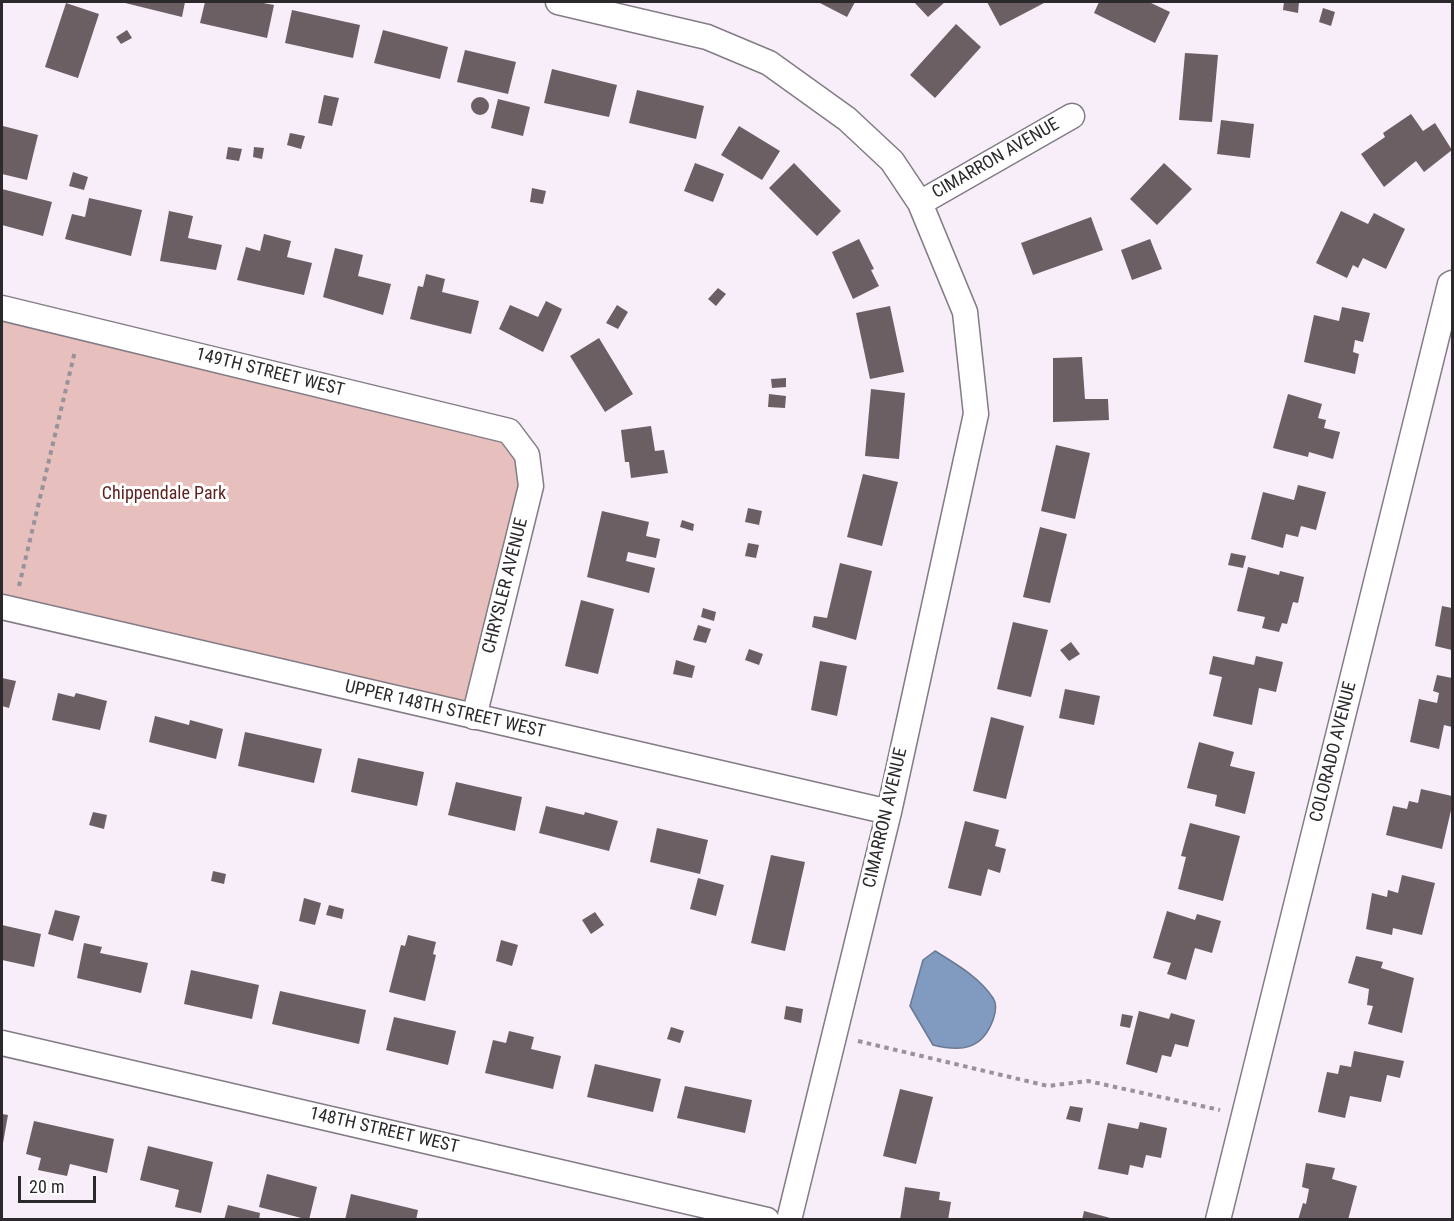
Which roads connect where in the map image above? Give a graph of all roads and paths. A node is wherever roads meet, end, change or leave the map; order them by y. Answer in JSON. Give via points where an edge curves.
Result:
{"nodes":[{"id":1,"x":558,"y":2,"type":"edge"},
{"id":2,"x":1072,"y":116,"type":"dead end"},
{"id":3,"x":920,"y":203,"type":"junction"},
{"id":4,"x":1451,"y":284,"type":"edge"},
{"id":5,"x":2,"y":308,"type":"edge"},
{"id":6,"x":80,"y":327,"type":"junction"},
{"id":7,"x":527,"y":455,"type":"joint"},
{"id":8,"x":8,"y":608,"type":"edge"},
{"id":9,"x":474,"y":717,"type":"junction"},
{"id":10,"x":889,"y":812,"type":"junction"},
{"id":11,"x":834,"y":1035,"type":"junction"},
{"id":12,"x":2,"y":1043,"type":"edge"},
{"id":13,"x":1244,"y":1116,"type":"junction"},
{"id":14,"x":767,"y":1220,"type":"edge"},
{"id":15,"x":789,"y":1220,"type":"edge"},
{"id":16,"x":1218,"y":1220,"type":"edge"}],
"edges":[{"from":1,"to":3,"type":"street","name":"CIMARRON AVENUE","via":[[706,37],[769,63],[847,119],[891,161]]},
{"from":2,"to":3,"type":"street","name":"CIMARRON AVENUE"},
{"from":3,"to":10,"type":"street","name":"CIMARRON AVENUE","via":[[965,312],[976,414]]},
{"from":4,"to":13,"type":"street","name":"COLORADO AVENUE"},
{"from":5,"to":6,"type":"street","name":"149TH STREET WEST"},
{"from":6,"to":7,"type":"street","name":"149TH STREET WEST","via":[[509,431]]},
{"from":6,"to":8,"type":"path"},
{"from":7,"to":9,"type":"street","name":"CHRYSLER AVENUE","via":[[531,486]]},
{"from":8,"to":9,"type":"street","name":"UPPER 148TH STREET WEST"},
{"from":9,"to":10,"type":"street","name":"UPPER 148TH STREET WEST"},
{"from":10,"to":11,"type":"street","name":"CIMARRON AVENUE"},
{"from":11,"to":13,"type":"path","via":[[1048,1086],[1088,1081]]},
{"from":11,"to":15,"type":"street","name":"CIMARRON AVENUE"},
{"from":12,"to":14,"type":"street","name":"148TH STREET WEST"},
{"from":13,"to":16,"type":"street","name":"COLORADO AVENUE"}]}
